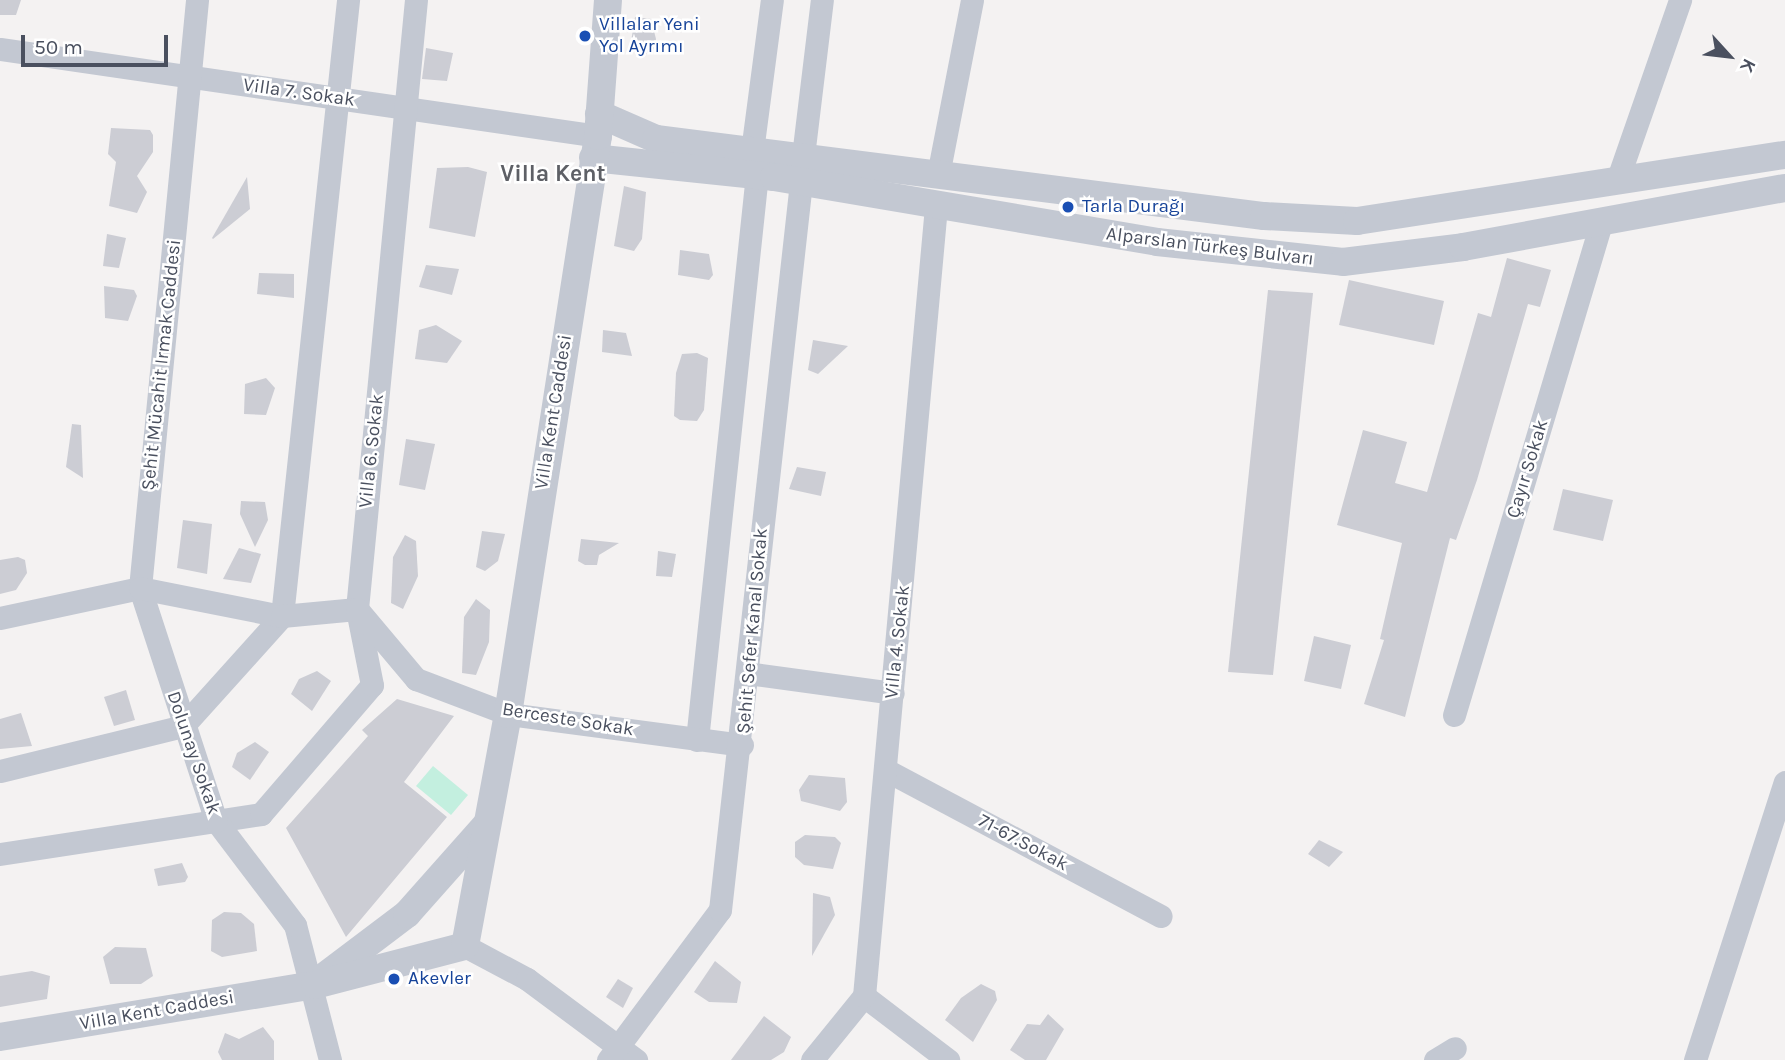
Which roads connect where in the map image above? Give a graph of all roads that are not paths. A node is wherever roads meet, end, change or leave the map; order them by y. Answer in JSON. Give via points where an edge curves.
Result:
{"nodes":[{"id":1,"x":197,"y":0,"type":"edge"},
{"id":2,"x":348,"y":0,"type":"edge"},
{"id":3,"x":416,"y":0,"type":"edge"},
{"id":4,"x":608,"y":0,"type":"edge"},
{"id":5,"x":772,"y":0,"type":"edge"},
{"id":6,"x":822,"y":0,"type":"edge"},
{"id":7,"x":972,"y":0,"type":"edge"},
{"id":8,"x":1679,"y":0,"type":"edge"},
{"id":9,"x":0,"y":49,"type":"edge"},
{"id":10,"x":189,"y":78,"type":"junction"},
{"id":11,"x":338,"y":98,"type":"junction"},
{"id":12,"x":406,"y":109,"type":"junction"},
{"id":13,"x":597,"y":136,"type":"junction"},
{"id":14,"x":1785,"y":155,"type":"edge"},
{"id":15,"x":754,"y":163,"type":"junction"},
{"id":16,"x":802,"y":169,"type":"junction"},
{"id":17,"x":938,"y":175,"type":"junction"},
{"id":18,"x":1617,"y":181,"type":"junction"},
{"id":19,"x":1785,"y":188,"type":"edge"},
{"id":20,"x":936,"y":206,"type":"junction"},
{"id":21,"x":1601,"y":223,"type":"junction"},
{"id":22,"x":140,"y":587,"type":"junction"},
{"id":23,"x":357,"y":609,"type":"junction"},
{"id":24,"x":282,"y":616,"type":"junction"},
{"id":25,"x":0,"y":618,"type":"edge"},
{"id":26,"x":747,"y":673,"type":"junction"},
{"id":27,"x":893,"y":693,"type":"junction"},
{"id":28,"x":508,"y":714,"type":"junction"},
{"id":29,"x":1454,"y":715,"type":"dead end"},
{"id":30,"x":183,"y":726,"type":"junction"},
{"id":31,"x":697,"y":740,"type":"junction"},
{"id":32,"x":742,"y":745,"type":"junction"},
{"id":33,"x":886,"y":770,"type":"junction"},
{"id":34,"x":0,"y":771,"type":"edge"},
{"id":35,"x":1785,"y":782,"type":"edge"},
{"id":36,"x":216,"y":821,"type":"junction"},
{"id":37,"x":488,"y":823,"type":"junction"},
{"id":38,"x":0,"y":854,"type":"edge"},
{"id":39,"x":434,"y":887,"type":"junction"},
{"id":40,"x":474,"y":902,"type":"junction"},
{"id":41,"x":407,"y":914,"type":"junction"},
{"id":42,"x":1161,"y":916,"type":"dead end"},
{"id":43,"x":465,"y":946,"type":"junction"},
{"id":44,"x":429,"y":955,"type":"junction"},
{"id":45,"x":315,"y":985,"type":"junction"},
{"id":46,"x":864,"y":996,"type":"junction"},
{"id":47,"x":0,"y":1037,"type":"edge"},
{"id":48,"x":1455,"y":1048,"type":"dead end"},
{"id":49,"x":621,"y":1056,"type":"edge"},
{"id":50,"x":330,"y":1060,"type":"edge"},
{"id":51,"x":812,"y":1060,"type":"edge"},
{"id":52,"x":948,"y":1060,"type":"edge"},
{"id":53,"x":1435,"y":1060,"type":"edge"},
{"id":54,"x":1695,"y":1060,"type":"edge"}],
"edges":[{"from":1,"to":10,"type":"street","name":"Şehit Mücahit Irmak Caddesi"},
{"from":2,"to":11,"type":"street"},
{"from":3,"to":12,"type":"street","name":"Villa 6. Sokak"},
{"from":4,"to":13,"type":"street","name":"Villa Kent Caddesi"},
{"from":5,"to":15,"type":"street"},
{"from":6,"to":16,"type":"street","name":"Şehit Sefer Kanal Sokak"},
{"from":7,"to":17,"type":"street"},
{"from":8,"to":18,"type":"street"},
{"from":9,"to":10,"type":"street","name":"Villa 7. Sokak"},
{"from":10,"to":11,"type":"street","name":"Villa 7. Sokak"},
{"from":10,"to":22,"type":"street","name":"Şehit Mücahit Irmak Caddesi"},
{"from":11,"to":12,"type":"street","name":"Villa 7. Sokak"},
{"from":11,"to":24,"type":"street"},
{"from":12,"to":13,"type":"street","name":"Villa 7. Sokak"},
{"from":12,"to":23,"type":"street","name":"Villa 6. Sokak"},
{"from":13,"to":15,"type":"street","name":"Alparslan Türkeş Bulvarı"},
{"from":13,"to":15,"type":"street","name":"Alparslan Türkeş Bulvarı","via":[[656,139]]},
{"from":13,"to":28,"type":"street","name":"Villa Kent Caddesi"},
{"from":14,"to":18,"type":"street","name":"Alparslan Türkeş Bulvarı"},
{"from":15,"to":16,"type":"street","name":"Alparslan Türkeş Bulvarı"},
{"from":15,"to":31,"type":"street"},
{"from":16,"to":17,"type":"street","name":"Alparslan Türkeş Bulvarı"},
{"from":16,"to":20,"type":"street","name":"Alparslan Türkeş Bulvarı"},
{"from":16,"to":26,"type":"street","name":"Şehit Sefer Kanal Sokak"},
{"from":17,"to":18,"type":"street","name":"Alparslan Türkeş Bulvarı","via":[[1264,216],[1357,221]]},
{"from":19,"to":21,"type":"street","name":"Alparslan Türkeş Bulvarı"},
{"from":20,"to":21,"type":"street","name":"Alparslan Türkeş Bulvarı","via":[[1157,242],[1343,262]]},
{"from":20,"to":27,"type":"street","name":"Villa 4. Sokak"},
{"from":21,"to":29,"type":"street","name":"Çayır Sokak"},
{"from":22,"to":24,"type":"street"},
{"from":22,"to":25,"type":"street"},
{"from":22,"to":30,"type":"street","name":"Dolunay Sokak"},
{"from":23,"to":24,"type":"street"},
{"from":23,"to":28,"type":"street","name":"Berceste Sokak","via":[[416,679]]},
{"from":23,"to":36,"type":"street","name":"Villa 6. Sokak","via":[[372,685],[261,814]]},
{"from":24,"to":30,"type":"street"},
{"from":26,"to":27,"type":"street"},
{"from":26,"to":32,"type":"street","name":"Şehit Sefer Kanal Sokak"},
{"from":27,"to":33,"type":"street","name":"Villa 4. Sokak"},
{"from":28,"to":31,"type":"street","name":"Berceste Sokak"},
{"from":28,"to":37,"type":"street","name":"Villa Kent Caddesi"},
{"from":30,"to":34,"type":"street"},
{"from":30,"to":36,"type":"street","name":"Dolunay Sokak"},
{"from":31,"to":32,"type":"street","name":"Berceste Sokak"},
{"from":32,"to":49,"type":"street","name":"Şehit Sefer Kanal Sokak","via":[[720,909]]},
{"from":33,"to":42,"type":"street","name":"71-67.Sokak"},
{"from":33,"to":46,"type":"street","name":"Villa 4. Sokak"},
{"from":35,"to":54,"type":"street"},
{"from":36,"to":38,"type":"street"},
{"from":36,"to":45,"type":"street","name":"Dolunay Sokak","via":[[295,925]]},
{"from":37,"to":39,"type":"street","name":"Villa Kent Caddesi"},
{"from":37,"to":40,"type":"street","name":"Villa Kent Caddesi"},
{"from":39,"to":40,"type":"street"},
{"from":39,"to":41,"type":"street","name":"Villa Kent Caddesi"},
{"from":40,"to":43,"type":"street","name":"Villa Kent Caddesi"},
{"from":41,"to":44,"type":"street"},
{"from":41,"to":45,"type":"street","name":"Villa Kent Caddesi"},
{"from":43,"to":44,"type":"street","name":"Villa Kent Caddesi"},
{"from":43,"to":49,"type":"street","via":[[527,979]]},
{"from":44,"to":45,"type":"street","name":"Villa Kent Caddesi"},
{"from":45,"to":47,"type":"street","name":"Villa Kent Caddesi"},
{"from":45,"to":50,"type":"street","name":"Dolunay Sokak"},
{"from":46,"to":51,"type":"street"},
{"from":46,"to":52,"type":"street"},
{"from":48,"to":53,"type":"street"}]}
